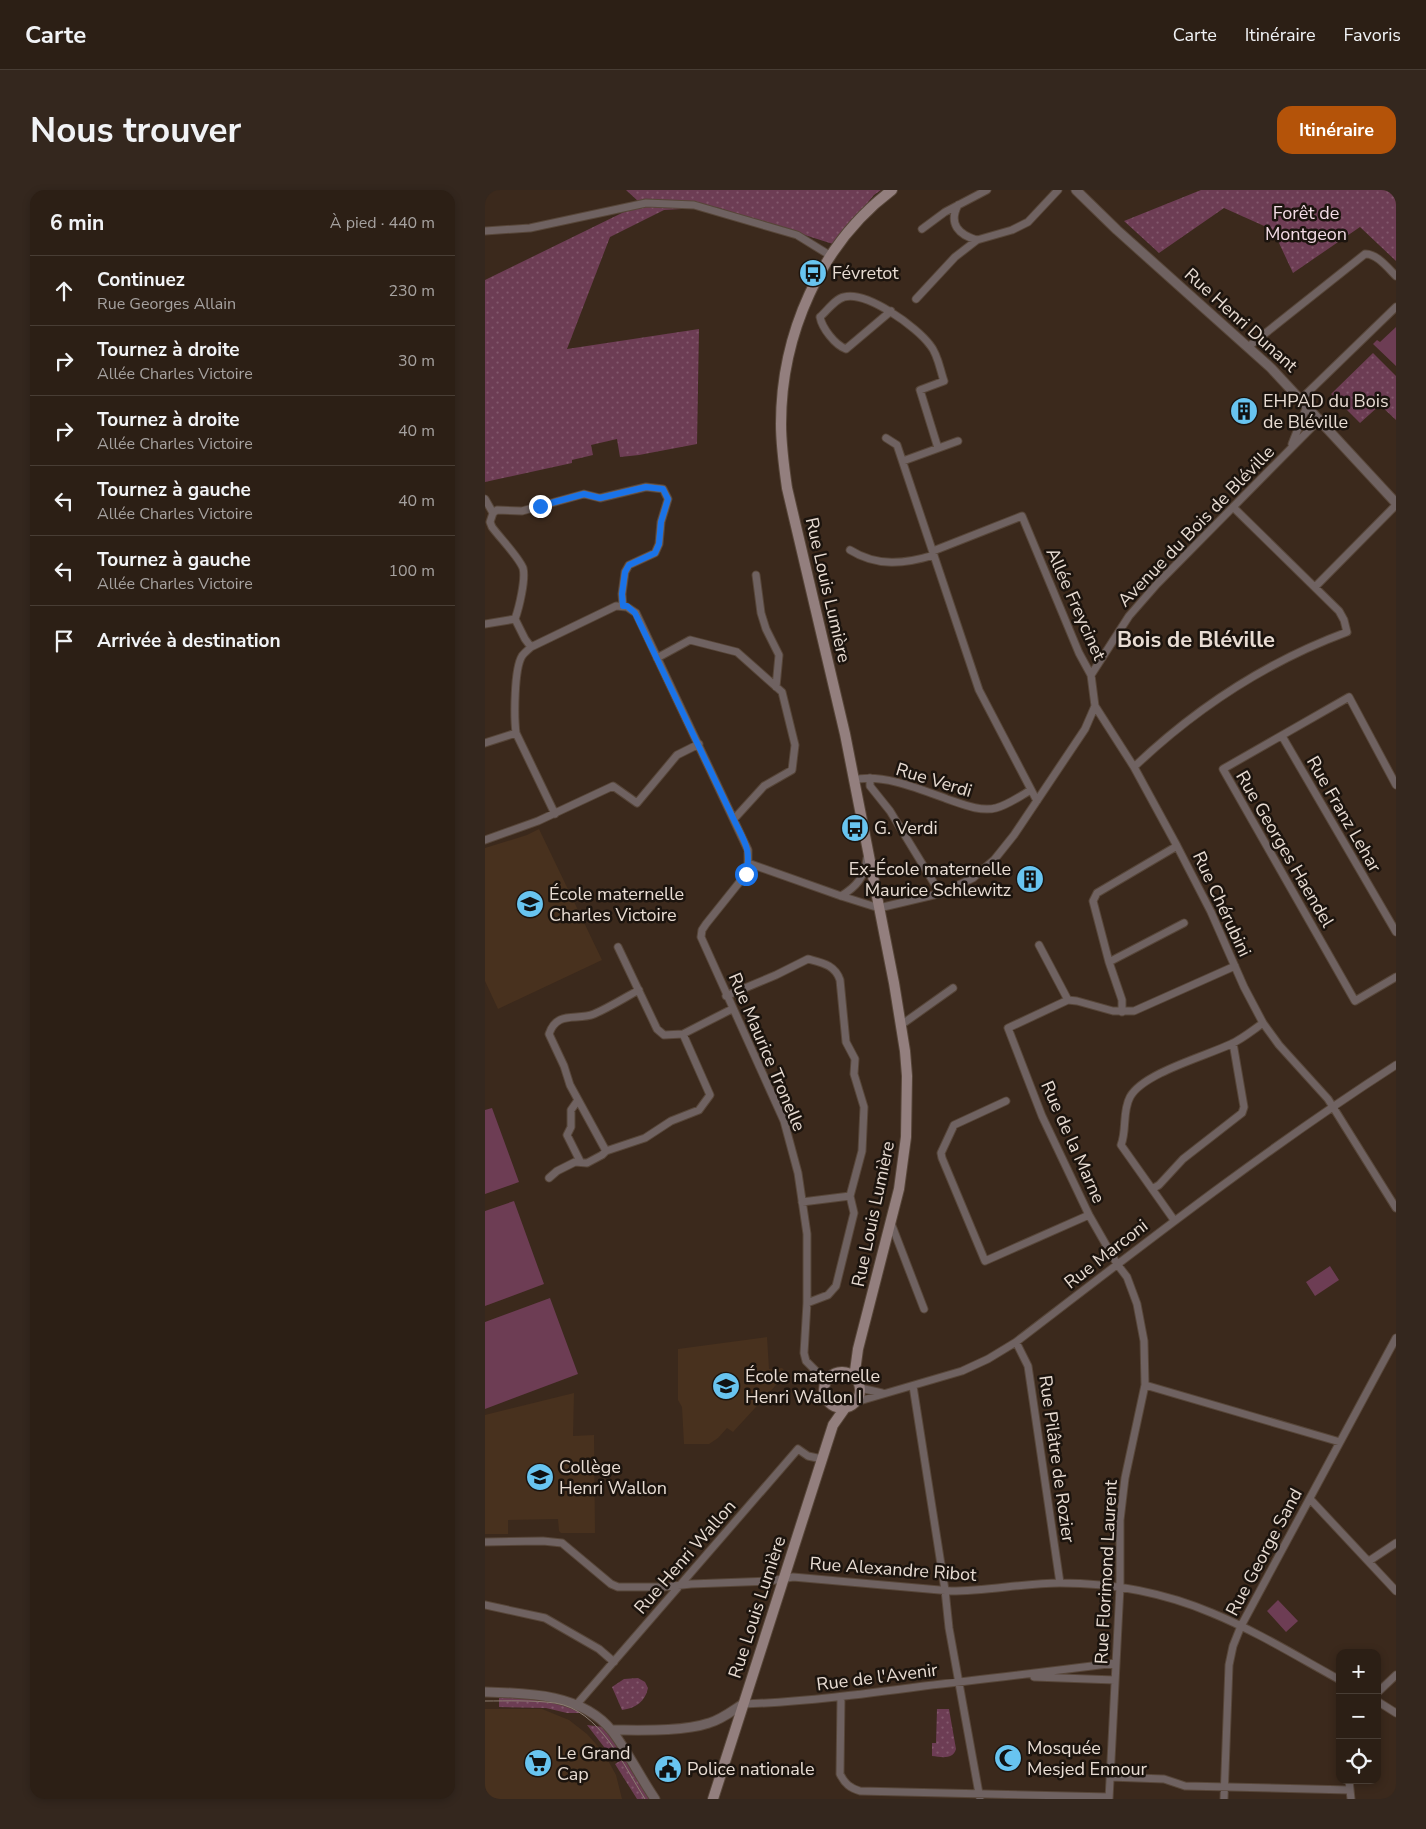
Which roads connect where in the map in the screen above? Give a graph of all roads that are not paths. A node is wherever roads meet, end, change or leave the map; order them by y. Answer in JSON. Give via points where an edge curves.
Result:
{"nodes":[{"id":1,"x":891,"y":190,"type":"edge"},
{"id":2,"x":987,"y":190,"type":"edge"},
{"id":3,"x":1058,"y":190,"type":"edge"},
{"id":4,"x":1077,"y":190,"type":"edge"},
{"id":5,"x":958,"y":204,"type":"junction"},
{"id":6,"x":922,"y":228,"type":"dead end"},
{"id":7,"x":485,"y":232,"type":"edge"},
{"id":8,"x":977,"y":240,"type":"junction"},
{"id":9,"x":831,"y":256,"type":"junction"},
{"id":10,"x":1396,"y":276,"type":"edge"},
{"id":11,"x":916,"y":299,"type":"dead end"},
{"id":12,"x":1396,"y":307,"type":"edge"},
{"id":13,"x":891,"y":311,"type":"junction"},
{"id":14,"x":1248,"y":347,"type":"junction"},
{"id":15,"x":1301,"y":399,"type":"junction"},
{"id":16,"x":1309,"y":407,"type":"junction"},
{"id":17,"x":1320,"y":419,"type":"junction"},
{"id":18,"x":886,"y":438,"type":"dead end"},
{"id":19,"x":958,"y":441,"type":"dead end"},
{"id":20,"x":938,"y":448,"type":"junction"},
{"id":21,"x":1290,"y":449,"type":"junction"},
{"id":22,"x":903,"y":461,"type":"junction"},
{"id":23,"x":485,"y":499,"type":"edge"},
{"id":24,"x":1396,"y":504,"type":"edge"},
{"id":25,"x":1233,"y":507,"type":"junction"},
{"id":26,"x":493,"y":513,"type":"junction"},
{"id":27,"x":850,"y":550,"type":"dead end"},
{"id":28,"x":934,"y":553,"type":"junction"},
{"id":29,"x":756,"y":575,"type":"dead end"},
{"id":30,"x":1315,"y":587,"type":"junction"},
{"id":31,"x":623,"y":606,"type":"junction"},
{"id":32,"x":515,"y":619,"type":"junction"},
{"id":33,"x":485,"y":624,"type":"edge"},
{"id":34,"x":531,"y":647,"type":"junction"},
{"id":35,"x":657,"y":658,"type":"junction"},
{"id":36,"x":1091,"y":675,"type":"junction"},
{"id":37,"x":776,"y":687,"type":"junction"},
{"id":38,"x":1095,"y":706,"type":"junction"},
{"id":39,"x":516,"y":732,"type":"junction"},
{"id":40,"x":1282,"y":736,"type":"junction"},
{"id":41,"x":485,"y":743,"type":"edge"},
{"id":42,"x":699,"y":744,"type":"junction"},
{"id":43,"x":1134,"y":767,"type":"junction"},
{"id":44,"x":870,"y":778,"type":"junction"},
{"id":45,"x":853,"y":780,"type":"junction"},
{"id":46,"x":1396,"y":785,"type":"edge"},
{"id":47,"x":1031,"y":790,"type":"junction"},
{"id":48,"x":1037,"y":801,"type":"junction"},
{"id":49,"x":555,"y":814,"type":"junction"},
{"id":50,"x":734,"y":820,"type":"junction"},
{"id":51,"x":485,"y":840,"type":"edge"},
{"id":52,"x":1177,"y":846,"type":"junction"},
{"id":53,"x":868,"y":848,"type":"junction"},
{"id":54,"x":749,"y":863,"type":"junction"},
{"id":55,"x":937,"y":888,"type":"dead end"},
{"id":56,"x":841,"y":896,"type":"junction"},
{"id":57,"x":879,"y":908,"type":"junction"},
{"id":58,"x":1184,"y":923,"type":"dead end"},
{"id":59,"x":1396,"y":932,"type":"edge"},
{"id":60,"x":1039,"y":945,"type":"dead end"},
{"id":61,"x":618,"y":947,"type":"dead end"},
{"id":62,"x":1109,"y":962,"type":"junction"},
{"id":63,"x":1235,"y":966,"type":"junction"},
{"id":64,"x":1396,"y":977,"type":"edge"},
{"id":65,"x":953,"y":988,"type":"dead end"},
{"id":66,"x":639,"y":990,"type":"junction"},
{"id":67,"x":726,"y":996,"type":"junction"},
{"id":68,"x":1068,"y":1000,"type":"junction"},
{"id":69,"x":732,"y":1009,"type":"junction"},
{"id":70,"x":1122,"y":1012,"type":"junction"},
{"id":71,"x":1263,"y":1023,"type":"junction"},
{"id":72,"x":901,"y":1025,"type":"junction"},
{"id":73,"x":683,"y":1034,"type":"junction"},
{"id":74,"x":1233,"y":1043,"type":"junction"},
{"id":75,"x":1396,"y":1064,"type":"edge"},
{"id":76,"x":579,"y":1100,"type":"junction"},
{"id":77,"x":1006,"y":1101,"type":"dead end"},
{"id":78,"x":1332,"y":1107,"type":"junction"},
{"id":79,"x":607,"y":1151,"type":"junction"},
{"id":80,"x":580,"y":1161,"type":"junction"},
{"id":81,"x":549,"y":1178,"type":"dead end"},
{"id":82,"x":1152,"y":1189,"type":"junction"},
{"id":83,"x":850,"y":1196,"type":"junction"},
{"id":84,"x":802,"y":1202,"type":"junction"},
{"id":85,"x":1395,"y":1205,"type":"edge"},
{"id":86,"x":1089,"y":1215,"type":"junction"},
{"id":87,"x":1174,"y":1220,"type":"junction"},
{"id":88,"x":891,"y":1222,"type":"junction"},
{"id":89,"x":1117,"y":1264,"type":"junction"},
{"id":90,"x":807,"y":1302,"type":"junction"},
{"id":91,"x":924,"y":1309,"type":"dead end"},
{"id":92,"x":1396,"y":1338,"type":"edge"},
{"id":93,"x":1016,"y":1342,"type":"junction"},
{"id":94,"x":858,"y":1349,"type":"junction"},
{"id":95,"x":841,"y":1372,"type":"junction"},
{"id":96,"x":826,"y":1382,"type":"junction"},
{"id":97,"x":858,"y":1383,"type":"junction"},
{"id":98,"x":1145,"y":1385,"type":"junction"},
{"id":99,"x":913,"y":1386,"type":"junction"},
{"id":100,"x":882,"y":1393,"type":"junction"},
{"id":101,"x":856,"y":1402,"type":"junction"},
{"id":102,"x":832,"y":1405,"type":"junction"},
{"id":103,"x":845,"y":1408,"type":"junction"},
{"id":104,"x":833,"y":1425,"type":"junction"},
{"id":105,"x":1340,"y":1442,"type":"junction"},
{"id":106,"x":822,"y":1459,"type":"junction"},
{"id":107,"x":1310,"y":1499,"type":"junction"},
{"id":108,"x":485,"y":1542,"type":"edge"},
{"id":109,"x":1396,"y":1543,"type":"edge"},
{"id":110,"x":1369,"y":1561,"type":"junction"},
{"id":111,"x":783,"y":1579,"type":"junction"},
{"id":112,"x":1060,"y":1583,"type":"junction"},
{"id":113,"x":680,"y":1585,"type":"junction"},
{"id":114,"x":1120,"y":1587,"type":"junction"},
{"id":115,"x":945,"y":1590,"type":"junction"},
{"id":116,"x":1396,"y":1591,"type":"edge"},
{"id":117,"x":485,"y":1605,"type":"edge"},
{"id":118,"x":1241,"y":1626,"type":"junction"},
{"id":119,"x":614,"y":1662,"type":"junction"},
{"id":120,"x":1116,"y":1663,"type":"junction"},
{"id":121,"x":1396,"y":1675,"type":"edge"},
{"id":122,"x":1014,"y":1676,"type":"junction"},
{"id":123,"x":1336,"y":1678,"type":"edge"},
{"id":124,"x":1115,"y":1680,"type":"junction"},
{"id":125,"x":959,"y":1682,"type":"junction"},
{"id":126,"x":1381,"y":1689,"type":"edge"},
{"id":127,"x":485,"y":1692,"type":"edge"},
{"id":128,"x":841,"y":1697,"type":"junction"},
{"id":129,"x":577,"y":1704,"type":"junction"},
{"id":130,"x":743,"y":1704,"type":"junction"},
{"id":131,"x":1381,"y":1704,"type":"edge"},
{"id":132,"x":1396,"y":1713,"type":"edge"},
{"id":133,"x":611,"y":1730,"type":"junction"},
{"id":134,"x":1110,"y":1777,"type":"junction"},
{"id":135,"x":1349,"y":1784,"type":"edge"},
{"id":136,"x":1224,"y":1786,"type":"junction"},
{"id":137,"x":1349,"y":1790,"type":"junction"},
{"id":138,"x":980,"y":1797,"type":"edge"},
{"id":139,"x":1109,"y":1798,"type":"edge"},
{"id":140,"x":655,"y":1799,"type":"edge"},
{"id":141,"x":713,"y":1799,"type":"edge"},
{"id":142,"x":1224,"y":1799,"type":"edge"},
{"id":143,"x":1351,"y":1799,"type":"edge"}],
"edges":[{"from":1,"to":9,"type":"main road","name":"Rue Louis Lumière","via":[[855,224]]},
{"from":2,"to":5,"type":"street"},
{"from":3,"to":8,"type":"street","via":[[1029,222]]},
{"from":4,"to":14,"type":"street","name":"Rue Henri Dunant"},
{"from":5,"to":6,"type":"street"},
{"from":5,"to":8,"type":"street","via":[[954,219],[956,226],[964,236]]},
{"from":7,"to":9,"type":"street","via":[[530,228],[646,202],[694,205],[797,235]]},
{"from":8,"to":11,"type":"street","via":[[955,257]]},
{"from":9,"to":45,"type":"main road","name":"Rue Louis Lumière","via":[[809,294],[791,345],[782,399],[781,440],[787,488]]},
{"from":10,"to":14,"type":"street","via":[[1374,256],[1365,254]]},
{"from":12,"to":15,"type":"street"},
{"from":13,"to":13,"type":"street","via":[[851,296],[841,298],[820,317],[839,346],[846,349]]},
{"from":13,"to":20,"type":"street","via":[[932,346],[944,381],[920,390]]},
{"from":14,"to":15,"type":"street","name":"Rue Henri Dunant"},
{"from":15,"to":16,"type":"street","name":"Rue Henri Dunant"},
{"from":16,"to":17,"type":"street","name":"Rue Henri Dunant"},
{"from":16,"to":21,"type":"street","name":"Avenue du Bois de Bléville"},
{"from":17,"to":21,"type":"street","name":"Avenue du Bois de Bléville"},
{"from":17,"to":24,"type":"street","name":"Rue Henri Dunant"},
{"from":18,"to":22,"type":"street","via":[[897,445]]},
{"from":19,"to":20,"type":"street"},
{"from":20,"to":22,"type":"street"},
{"from":21,"to":25,"type":"street","name":"Avenue du Bois de Bléville"},
{"from":22,"to":28,"type":"street"},
{"from":23,"to":26,"type":"street"},
{"from":24,"to":30,"type":"street"},
{"from":25,"to":30,"type":"street"},
{"from":25,"to":36,"type":"street","name":"Avenue du Bois de Bléville","via":[[1129,616]]},
{"from":26,"to":31,"type":"street","via":[[497,510],[523,511],[584,494],[600,498],[646,487],[663,489],[668,499],[659,544],[655,553],[629,565],[625,572]]},
{"from":26,"to":32,"type":"street","via":[[492,527],[523,570],[520,606]]},
{"from":27,"to":28,"type":"street","via":[[862,558],[897,563],[917,561]]},
{"from":28,"to":36,"type":"street","name":"Allée Freycinet","via":[[1022,516]]},
{"from":28,"to":47,"type":"street","via":[[979,690]]},
{"from":29,"to":37,"type":"street","via":[[761,613],[779,655]]},
{"from":30,"to":43,"type":"street","via":[[1339,611],[1347,632],[1287,658],[1225,693],[1164,738]]},
{"from":31,"to":34,"type":"street","via":[[616,606]]},
{"from":31,"to":35,"type":"street","via":[[635,613]]},
{"from":32,"to":33,"type":"street"},
{"from":32,"to":34,"type":"street"},
{"from":34,"to":39,"type":"street","via":[[518,667]]},
{"from":35,"to":37,"type":"street","via":[[690,640],[725,648],[737,652]]},
{"from":35,"to":42,"type":"street"},
{"from":36,"to":38,"type":"street","name":"Allée Freycinet"},
{"from":37,"to":50,"type":"street","via":[[782,692],[795,745],[792,770],[764,786]]},
{"from":38,"to":43,"type":"street","name":"Rue Chérubini"},
{"from":38,"to":48,"type":"street","via":[[1085,729]]},
{"from":39,"to":41,"type":"street"},
{"from":39,"to":49,"type":"street"},
{"from":40,"to":46,"type":"street","name":"Rue Georges Haendel","via":[[1349,698]]},
{"from":40,"to":59,"type":"street","name":"Rue Franz Lehar"},
{"from":40,"to":64,"type":"street","name":"Rue Georges Haendel","via":[[1223,769],[1355,1001]]},
{"from":42,"to":49,"type":"street","via":[[677,755],[637,803],[613,786]]},
{"from":42,"to":50,"type":"street"},
{"from":43,"to":52,"type":"street","name":"Rue Chérubini"},
{"from":44,"to":45,"type":"street","name":"Rue Verdi"},
{"from":44,"to":47,"type":"street","name":"Rue Verdi","via":[[917,788],[972,808],[996,808]]},
{"from":44,"to":55,"type":"street","via":[[870,786],[890,811]]},
{"from":45,"to":53,"type":"main road","name":"Rue Louis Lumière"},
{"from":47,"to":48,"type":"street"},
{"from":48,"to":57,"type":"street","via":[[1014,835],[973,878],[942,893]]},
{"from":49,"to":51,"type":"street"},
{"from":50,"to":54,"type":"street","via":[[748,850]]},
{"from":52,"to":62,"type":"street","via":[[1097,893],[1093,901]]},
{"from":52,"to":63,"type":"street","name":"Rue Chérubini"},
{"from":53,"to":56,"type":"street","via":[[863,876],[857,885]]},
{"from":53,"to":57,"type":"main road","name":"Rue Louis Lumière"},
{"from":54,"to":56,"type":"street"},
{"from":54,"to":67,"type":"street","name":"Rue Maurice Tronelle","via":[[746,874],[701,933]]},
{"from":56,"to":57,"type":"street"},
{"from":57,"to":72,"type":"main road","name":"Rue Louis Lumière"},
{"from":58,"to":62,"type":"street"},
{"from":60,"to":68,"type":"street"},
{"from":61,"to":66,"type":"street"},
{"from":62,"to":70,"type":"street","via":[[1122,1000]]},
{"from":63,"to":70,"type":"street","via":[[1134,1011]]},
{"from":63,"to":71,"type":"street","name":"Rue Chérubini"},
{"from":65,"to":72,"type":"street"},
{"from":66,"to":73,"type":"street","via":[[657,1029],[664,1035]]},
{"from":66,"to":76,"type":"street","via":[[592,1014],[568,1016],[551,1028],[549,1034]]},
{"from":67,"to":69,"type":"street","name":"Rue Maurice Tronelle"},
{"from":67,"to":83,"type":"street","via":[[808,959],[830,965],[838,972],[846,1042],[855,1059],[854,1074],[864,1107],[862,1151]]},
{"from":68,"to":70,"type":"street"},
{"from":68,"to":86,"type":"street","name":"Rue de la Marne","via":[[1008,1028],[1042,1116]]},
{"from":69,"to":73,"type":"street"},
{"from":69,"to":84,"type":"street","name":"Rue Maurice Tronelle","via":[[784,1121]]},
{"from":71,"to":74,"type":"street"},
{"from":71,"to":78,"type":"street","name":"Rue Chérubini"},
{"from":72,"to":88,"type":"main road","name":"Rue Louis Lumière","via":[[907,1076],[907,1114],[902,1169]]},
{"from":73,"to":79,"type":"street","via":[[710,1095],[699,1110],[671,1121],[645,1138]]},
{"from":74,"to":82,"type":"street","via":[[1244,1107],[1242,1113],[1183,1159]]},
{"from":74,"to":82,"type":"street","via":[[1171,1068],[1131,1094],[1126,1104],[1121,1145]]},
{"from":75,"to":78,"type":"street","name":"Rue Marconi"},
{"from":76,"to":79,"type":"street"},
{"from":76,"to":80,"type":"street","via":[[571,1110],[571,1127],[567,1135]]},
{"from":77,"to":86,"type":"street","via":[[954,1125],[941,1153],[985,1261]]},
{"from":78,"to":85,"type":"street","name":"Rue Chérubini"},
{"from":78,"to":87,"type":"street","name":"Rue Marconi"},
{"from":79,"to":80,"type":"street","via":[[587,1163]]},
{"from":80,"to":81,"type":"street"},
{"from":82,"to":87,"type":"street"},
{"from":83,"to":84,"type":"street"},
{"from":83,"to":90,"type":"street","via":[[854,1213],[836,1286],[828,1295]]},
{"from":84,"to":90,"type":"street","name":"Rue Maurice Tronelle","via":[[807,1234]]},
{"from":86,"to":89,"type":"street","name":"Rue de la Marne"},
{"from":87,"to":89,"type":"street","name":"Rue Marconi"},
{"from":88,"to":91,"type":"street"},
{"from":88,"to":94,"type":"main road","name":"Rue Louis Lumière"},
{"from":89,"to":93,"type":"street","name":"Rue Marconi"},
{"from":89,"to":98,"type":"street","name":"Rue Florimond Laurent","via":[[1127,1277],[1137,1304],[1144,1341]]},
{"from":90,"to":96,"type":"street","name":"Rue Maurice Tronelle","via":[[806,1361]]},
{"from":92,"to":105,"type":"street","name":"Rue George Sand"},
{"from":93,"to":99,"type":"street","name":"Rue Marconi","via":[[962,1371]]},
{"from":93,"to":112,"type":"street","name":"Rue Pilâtre de Rozier","via":[[1028,1366]]},
{"from":94,"to":95,"type":"main road","name":"Rue Louis Lumière"},
{"from":94,"to":97,"type":"main road","name":"Rue Louis Lumière"},
{"from":95,"to":96,"type":"main road"},
{"from":95,"to":97,"type":"main road","via":[[849,1373]]},
{"from":96,"to":102,"type":"main road","via":[[825,1394]]},
{"from":97,"to":100,"type":"street","name":"Rue Marconi"},
{"from":97,"to":101,"type":"main road","via":[[860,1393]]},
{"from":98,"to":105,"type":"street"},
{"from":98,"to":114,"type":"street","name":"Rue Florimond Laurent","via":[[1125,1478],[1120,1520]]},
{"from":99,"to":100,"type":"street","name":"Rue Marconi"},
{"from":99,"to":115,"type":"street"},
{"from":100,"to":101,"type":"street","name":"Rue Marconi"},
{"from":101,"to":103,"type":"main road"},
{"from":102,"to":103,"type":"main road"},
{"from":102,"to":104,"type":"main road","name":"Rue Louis Lumière"},
{"from":103,"to":104,"type":"main road","name":"Rue Louis Lumière"},
{"from":104,"to":106,"type":"main road","name":"Rue Louis Lumière"},
{"from":105,"to":107,"type":"street","name":"Rue George Sand"},
{"from":106,"to":111,"type":"main road","name":"Rue Louis Lumière"},
{"from":106,"to":113,"type":"street","name":"Rue Henri Wallon","via":[[808,1456],[798,1449]]},
{"from":107,"to":110,"type":"street"},
{"from":107,"to":118,"type":"street","name":"Rue George Sand"},
{"from":108,"to":113,"type":"street","name":"Rue Alexandre Ribot","via":[[562,1543],[618,1587]]},
{"from":109,"to":110,"type":"street"},
{"from":110,"to":116,"type":"street"},
{"from":111,"to":113,"type":"street","name":"Rue Alexandre Ribot"},
{"from":111,"to":115,"type":"street","name":"Rue Alexandre Ribot","via":[[793,1577]]},
{"from":111,"to":130,"type":"main road","name":"Rue Louis Lumière"},
{"from":112,"to":114,"type":"street","name":"Rue Alexandre Ribot"},
{"from":112,"to":115,"type":"street","name":"Rue Alexandre Ribot","via":[[973,1591]]},
{"from":113,"to":119,"type":"street","name":"Rue Henri Wallon"},
{"from":114,"to":118,"type":"street","name":"Rue Alexandre Ribot","via":[[1183,1602]]},
{"from":114,"to":120,"type":"street","name":"Rue Florimond Laurent"},
{"from":115,"to":125,"type":"street"},
{"from":117,"to":119,"type":"street","via":[[545,1618],[599,1649]]},
{"from":118,"to":123,"type":"street","name":"Rue Alexandre Ribot"},
{"from":118,"to":136,"type":"street","name":"Rue George Sand","via":[[1229,1665]]},
{"from":119,"to":129,"type":"street","name":"Rue Henri Wallon"},
{"from":120,"to":122,"type":"street","name":"Rue de l'Avenir"},
{"from":120,"to":124,"type":"street","name":"Rue Florimond Laurent"},
{"from":121,"to":126,"type":"street"},
{"from":122,"to":124,"type":"street","name":"Rue de l'Avenir"},
{"from":122,"to":125,"type":"street","name":"Rue de l'Avenir"},
{"from":124,"to":134,"type":"street","name":"Rue Florimond Laurent"},
{"from":125,"to":128,"type":"street","name":"Rue de l'Avenir"},
{"from":125,"to":138,"type":"street"},
{"from":127,"to":129,"type":"street","via":[[555,1698]]},
{"from":128,"to":130,"type":"street","name":"Rue de l'Avenir"},
{"from":128,"to":138,"type":"street","via":[[841,1774],[849,1787],[860,1791]]},
{"from":129,"to":133,"type":"street"},
{"from":130,"to":133,"type":"street","via":[[721,1718],[698,1726]]},
{"from":130,"to":141,"type":"main road","name":"Rue Louis Lumière"},
{"from":131,"to":132,"type":"street"},
{"from":133,"to":140,"type":"street"},
{"from":134,"to":136,"type":"street","via":[[1163,1779],[1185,1786]]},
{"from":134,"to":139,"type":"street","name":"Rue Florimond Laurent"},
{"from":135,"to":137,"type":"street"},
{"from":136,"to":137,"type":"street"},
{"from":136,"to":142,"type":"street","name":"Rue George Sand"},
{"from":137,"to":143,"type":"street"},
{"from":138,"to":139,"type":"street"}]}
